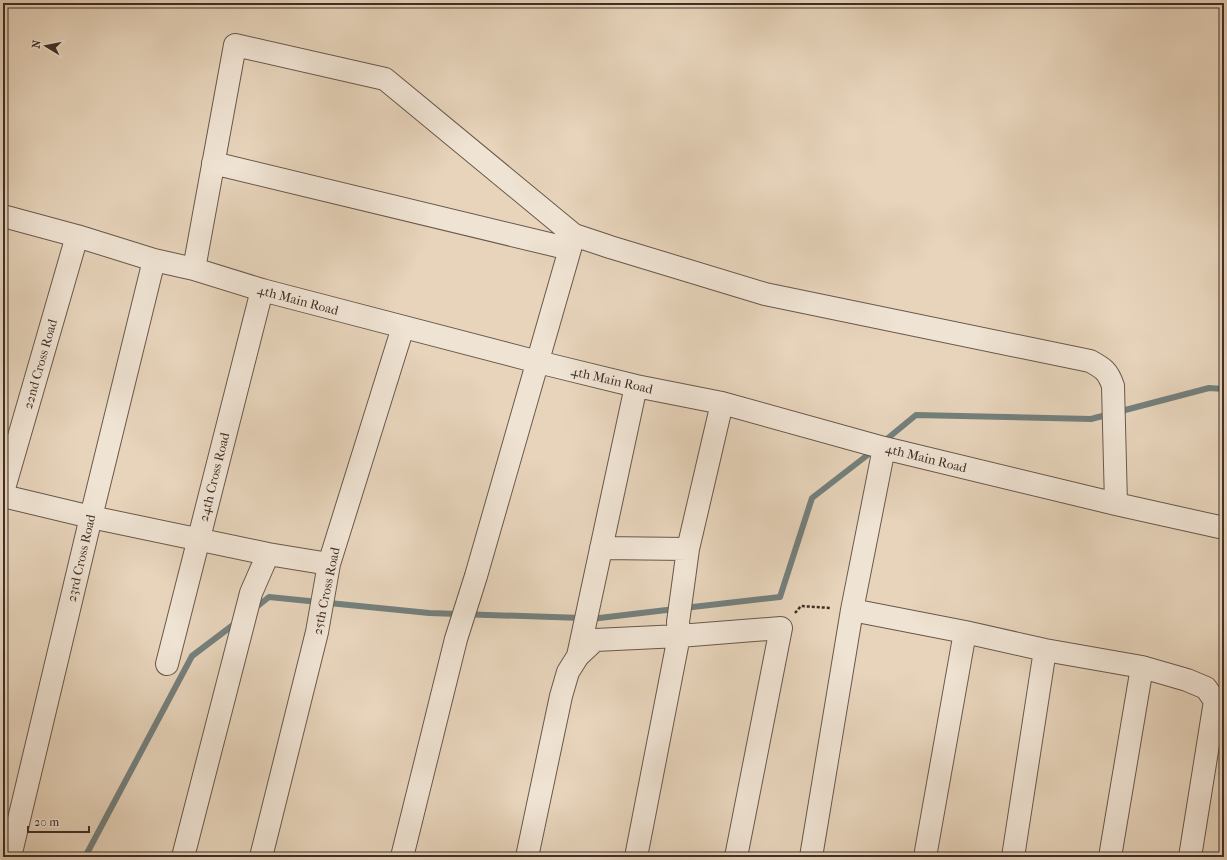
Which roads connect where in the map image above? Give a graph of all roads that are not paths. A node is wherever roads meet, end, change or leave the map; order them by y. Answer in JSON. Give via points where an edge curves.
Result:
{"nodes":[{"id":1,"x":213,"y":163,"type":"junction"},
{"id":2,"x":3,"y":216,"type":"edge"},
{"id":3,"x":76,"y":236,"type":"junction"},
{"id":4,"x":572,"y":242,"type":"junction"},
{"id":5,"x":154,"y":260,"type":"junction"},
{"id":6,"x":194,"y":269,"type":"junction"},
{"id":7,"x":262,"y":290,"type":"junction"},
{"id":8,"x":403,"y":327,"type":"junction"},
{"id":9,"x":538,"y":362,"type":"junction"},
{"id":10,"x":636,"y":386,"type":"junction"},
{"id":11,"x":722,"y":403,"type":"junction"},
{"id":12,"x":884,"y":448,"type":"junction"},
{"id":13,"x":3,"y":492,"type":"edge"},
{"id":14,"x":3,"y":496,"type":"edge"},
{"id":15,"x":1116,"y":504,"type":"junction"},
{"id":16,"x":91,"y":517,"type":"junction"},
{"id":17,"x":1224,"y":528,"type":"edge"},
{"id":18,"x":199,"y":539,"type":"junction"},
{"id":19,"x":600,"y":548,"type":"junction"},
{"id":20,"x":688,"y":549,"type":"junction"},
{"id":21,"x":268,"y":554,"type":"junction"},
{"id":22,"x":328,"y":573,"type":"junction"},
{"id":23,"x":852,"y":610,"type":"junction"},
{"id":24,"x":679,"y":629,"type":"junction"},
{"id":25,"x":965,"y":632,"type":"junction"},
{"id":26,"x":580,"y":648,"type":"junction"},
{"id":27,"x":1045,"y":650,"type":"junction"},
{"id":28,"x":167,"y":664,"type":"dead end"},
{"id":29,"x":1142,"y":667,"type":"junction"},
{"id":30,"x":10,"y":857,"type":"edge"},
{"id":31,"x":183,"y":857,"type":"edge"},
{"id":32,"x":261,"y":857,"type":"edge"},
{"id":33,"x":402,"y":857,"type":"edge"},
{"id":34,"x":527,"y":857,"type":"edge"},
{"id":35,"x":636,"y":857,"type":"edge"},
{"id":36,"x":736,"y":857,"type":"edge"},
{"id":37,"x":811,"y":857,"type":"edge"},
{"id":38,"x":925,"y":857,"type":"edge"},
{"id":39,"x":1013,"y":857,"type":"edge"},
{"id":40,"x":1110,"y":857,"type":"edge"},
{"id":41,"x":1190,"y":857,"type":"edge"}],
"edges":[{"from":1,"to":4,"type":"street"},
{"from":1,"to":4,"type":"street","via":[[235,45],[385,79]]},
{"from":1,"to":6,"type":"street"},
{"from":2,"to":3,"type":"street","name":"4th Main Road"},
{"from":3,"to":5,"type":"street","name":"4th Main Road"},
{"from":3,"to":13,"type":"street","name":"22nd Cross Road"},
{"from":4,"to":9,"type":"street"},
{"from":4,"to":15,"type":"street","via":[[617,250],[765,294],[1090,361],[1103,368],[1113,386]]},
{"from":5,"to":6,"type":"street","name":"4th Main Road"},
{"from":5,"to":16,"type":"street","name":"23rd Cross Road"},
{"from":6,"to":7,"type":"street","name":"4th Main Road"},
{"from":7,"to":8,"type":"street","name":"4th Main Road"},
{"from":7,"to":18,"type":"street","name":"24th Cross Road"},
{"from":8,"to":9,"type":"street","name":"4th Main Road"},
{"from":8,"to":22,"type":"street","name":"25th Cross Road"},
{"from":9,"to":10,"type":"street","name":"4th Main Road"},
{"from":9,"to":33,"type":"street","via":[[456,639]]},
{"from":10,"to":11,"type":"street","name":"4th Main Road"},
{"from":10,"to":19,"type":"street"},
{"from":11,"to":12,"type":"street","name":"4th Main Road"},
{"from":11,"to":20,"type":"street"},
{"from":12,"to":15,"type":"street","name":"4th Main Road"},
{"from":12,"to":23,"type":"street"},
{"from":14,"to":16,"type":"street"},
{"from":15,"to":17,"type":"street","name":"4th Main Road"},
{"from":16,"to":18,"type":"street"},
{"from":16,"to":30,"type":"street","name":"23rd Cross Road"},
{"from":18,"to":21,"type":"street"},
{"from":18,"to":28,"type":"street","name":"24th Cross Road"},
{"from":19,"to":20,"type":"street"},
{"from":19,"to":26,"type":"street"},
{"from":20,"to":24,"type":"street"},
{"from":21,"to":22,"type":"street"},
{"from":21,"to":31,"type":"street","via":[[251,593]]},
{"from":22,"to":32,"type":"street","name":"25th Cross Road","via":[[317,632]]},
{"from":23,"to":25,"type":"street"},
{"from":23,"to":37,"type":"street"},
{"from":24,"to":26,"type":"street","via":[[595,640]]},
{"from":24,"to":35,"type":"street"},
{"from":24,"to":36,"type":"street","via":[[781,628]]},
{"from":25,"to":27,"type":"street"},
{"from":25,"to":38,"type":"street"},
{"from":26,"to":34,"type":"street","via":[[568,672],[561,696]]},
{"from":27,"to":29,"type":"street"},
{"from":27,"to":39,"type":"street"},
{"from":29,"to":40,"type":"street"},
{"from":29,"to":41,"type":"street","via":[[1206,688],[1215,701]]}]}
